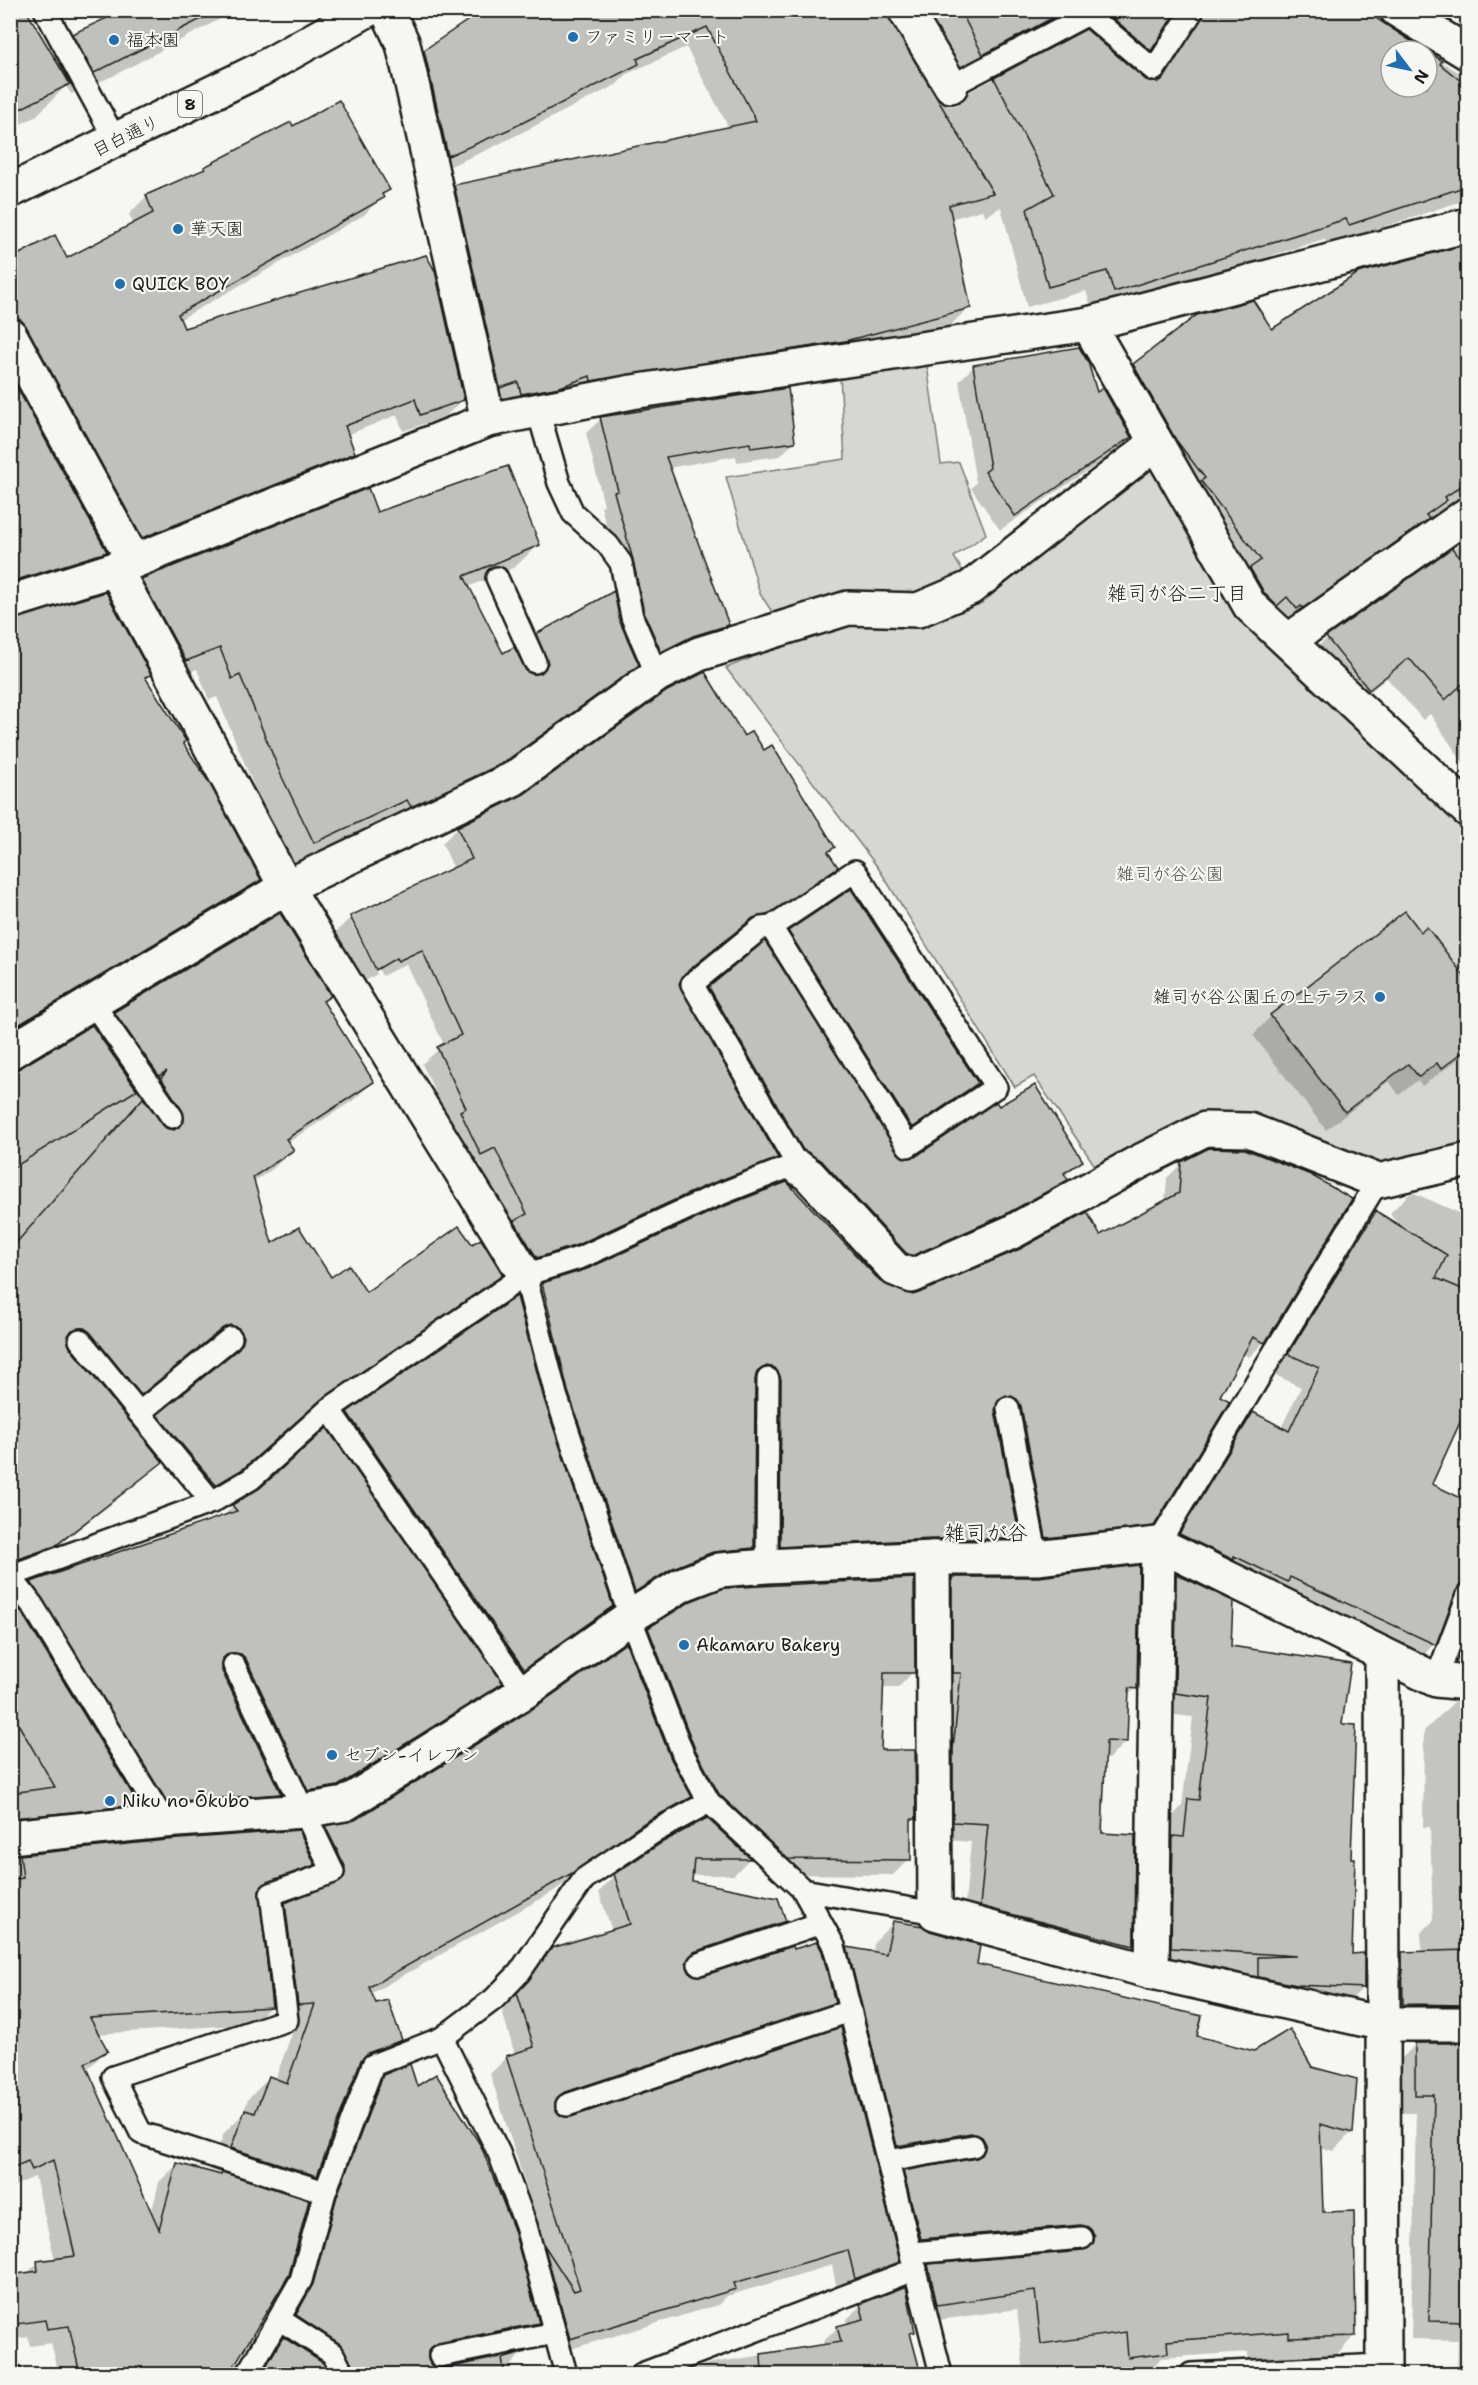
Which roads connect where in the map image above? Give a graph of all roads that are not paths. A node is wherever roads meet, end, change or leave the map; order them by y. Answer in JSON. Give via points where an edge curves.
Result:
{"nodes":[{"id":1,"x":45,"y":10,"type":"edge"},
{"id":2,"x":367,"y":10,"type":"edge"},
{"id":3,"x":387,"y":10,"type":"edge"},
{"id":4,"x":905,"y":10,"type":"edge"},
{"id":5,"x":1193,"y":10,"type":"edge"},
{"id":6,"x":1397,"y":10,"type":"edge"},
{"id":7,"x":1467,"y":53,"type":"edge"},
{"id":8,"x":951,"y":86,"type":"joint"},
{"id":9,"x":116,"y":141,"type":"junction"},
{"id":10,"x":10,"y":191,"type":"edge"},
{"id":11,"x":1467,"y":225,"type":"edge"},
{"id":12,"x":1088,"y":324,"type":"junction"},
{"id":13,"x":10,"y":334,"type":"edge"},
{"id":14,"x":537,"y":411,"type":"junction"},
{"id":15,"x":488,"y":420,"type":"junction"},
{"id":16,"x":1156,"y":443,"type":"junction"},
{"id":17,"x":1467,"y":514,"type":"edge"},
{"id":18,"x":124,"y":565,"type":"junction"},
{"id":19,"x":497,"y":578,"type":"dead end"},
{"id":20,"x":10,"y":602,"type":"edge"},
{"id":21,"x":1288,"y":641,"type":"junction"},
{"id":22,"x":535,"y":662,"type":"dead end"},
{"id":23,"x":657,"y":675,"type":"junction"},
{"id":24,"x":1467,"y":810,"type":"edge"},
{"id":25,"x":286,"y":887,"type":"junction"},
{"id":26,"x":771,"y":927,"type":"junction"},
{"id":27,"x":92,"y":1002,"type":"junction"},
{"id":28,"x":10,"y":1052,"type":"edge"},
{"id":29,"x":172,"y":1117,"type":"dead end"},
{"id":30,"x":1467,"y":1161,"type":"edge"},
{"id":31,"x":799,"y":1168,"type":"junction"},
{"id":32,"x":1378,"y":1181,"type":"junction"},
{"id":33,"x":525,"y":1275,"type":"junction"},
{"id":34,"x":231,"y":1338,"type":"dead end"},
{"id":35,"x":80,"y":1340,"type":"dead end"},
{"id":36,"x":768,"y":1379,"type":"dead end"},
{"id":37,"x":1008,"y":1408,"type":"dead end"},
{"id":38,"x":329,"y":1409,"type":"junction"},
{"id":39,"x":139,"y":1413,"type":"junction"},
{"id":40,"x":212,"y":1502,"type":"junction"},
{"id":41,"x":1158,"y":1544,"type":"junction"},
{"id":42,"x":933,"y":1558,"type":"junction"},
{"id":43,"x":1037,"y":1558,"type":"junction"},
{"id":44,"x":767,"y":1566,"type":"junction"},
{"id":45,"x":1467,"y":1595,"type":"edge"},
{"id":46,"x":630,"y":1617,"type":"junction"},
{"id":47,"x":1382,"y":1654,"type":"junction"},
{"id":48,"x":234,"y":1665,"type":"dead end"},
{"id":49,"x":1436,"y":1680,"type":"junction"},
{"id":50,"x":1467,"y":1683,"type":"edge"},
{"id":51,"x":524,"y":1692,"type":"junction"},
{"id":52,"x":709,"y":1802,"type":"junction"},
{"id":53,"x":303,"y":1811,"type":"junction"},
{"id":54,"x":164,"y":1821,"type":"junction"},
{"id":55,"x":10,"y":1837,"type":"edge"},
{"id":56,"x":803,"y":1890,"type":"junction"},
{"id":57,"x":935,"y":1913,"type":"junction"},
{"id":58,"x":821,"y":1923,"type":"junction"},
{"id":59,"x":699,"y":1964,"type":"dead end"},
{"id":60,"x":1152,"y":1972,"type":"junction"},
{"id":61,"x":849,"y":2011,"type":"junction"},
{"id":62,"x":1383,"y":2024,"type":"junction"},
{"id":63,"x":1467,"y":2024,"type":"edge"},
{"id":64,"x":442,"y":2038,"type":"junction"},
{"id":65,"x":567,"y":2105,"type":"dead end"},
{"id":66,"x":973,"y":2146,"type":"dead end"},
{"id":67,"x":888,"y":2161,"type":"junction"},
{"id":68,"x":325,"y":2192,"type":"junction"},
{"id":69,"x":1082,"y":2238,"type":"dead end"},
{"id":70,"x":914,"y":2261,"type":"junction"},
{"id":71,"x":279,"y":2319,"type":"junction"},
{"id":72,"x":555,"y":2333,"type":"junction"},
{"id":73,"x":440,"y":2356,"type":"dead end"},
{"id":74,"x":1383,"y":2370,"type":"edge"},
{"id":75,"x":247,"y":2374,"type":"edge"},
{"id":76,"x":343,"y":2374,"type":"edge"},
{"id":77,"x":566,"y":2374,"type":"edge"},
{"id":78,"x":642,"y":2374,"type":"edge"},
{"id":79,"x":941,"y":2374,"type":"edge"},
{"id":80,"x":1191,"y":2374,"type":"edge"}],
"edges":[{"from":1,"to":9,"type":"lane"},
{"from":2,"to":9,"type":"street","name":"目白通り","number":"8","via":[[261,69]]},
{"from":3,"to":15,"type":"street","via":[[403,45]]},
{"from":4,"to":8,"type":"street"},
{"from":5,"to":8,"type":"lane","via":[[1154,70],[1088,14]]},
{"from":6,"to":7,"type":"street"},
{"from":9,"to":10,"type":"street","name":"目白通り","number":"8"},
{"from":11,"to":12,"type":"street"},
{"from":12,"to":14,"type":"street","via":[[632,392]]},
{"from":12,"to":16,"type":"street"},
{"from":13,"to":18,"type":"street"},
{"from":14,"to":15,"type":"street"},
{"from":14,"to":23,"type":"lane","via":[[559,483],[573,513],[608,545],[621,563],[632,617]]},
{"from":15,"to":18,"type":"street"},
{"from":16,"to":21,"type":"street","via":[[1250,606]]},
{"from":16,"to":23,"type":"street","via":[[970,588],[918,610],[848,608],[699,654]]},
{"from":17,"to":21,"type":"street"},
{"from":18,"to":20,"type":"street"},
{"from":18,"to":25,"type":"street"},
{"from":19,"to":22,"type":"lane"},
{"from":21,"to":24,"type":"street"},
{"from":23,"to":25,"type":"street","via":[[513,779]]},
{"from":25,"to":27,"type":"street"},
{"from":25,"to":33,"type":"street"},
{"from":26,"to":26,"type":"lane","via":[[908,1146],[996,1087],[855,871]]},
{"from":26,"to":31,"type":"lane","via":[[761,928],[692,984]]},
{"from":27,"to":28,"type":"street"},
{"from":27,"to":29,"type":"lane"},
{"from":30,"to":32,"type":"street"},
{"from":31,"to":32,"type":"street","via":[[895,1269],[912,1275],[1012,1232],[1205,1130],[1249,1130]]},
{"from":31,"to":33,"type":"lane","via":[[784,1169],[582,1257]]},
{"from":32,"to":41,"type":"lane"},
{"from":33,"to":38,"type":"lane"},
{"from":33,"to":46,"type":"lane","via":[[556,1395]]},
{"from":34,"to":39,"type":"lane"},
{"from":35,"to":39,"type":"lane"},
{"from":36,"to":44,"type":"lane"},
{"from":37,"to":43,"type":"lane"},
{"from":38,"to":40,"type":"lane","via":[[252,1479]]},
{"from":38,"to":51,"type":"lane"},
{"from":39,"to":40,"type":"lane"},
{"from":40,"to":54,"type":"lane","via":[[10,1576],[33,1606]]},
{"from":41,"to":43,"type":"street"},
{"from":41,"to":47,"type":"street"},
{"from":41,"to":60,"type":"street"},
{"from":42,"to":43,"type":"street"},
{"from":42,"to":44,"type":"street"},
{"from":42,"to":57,"type":"street"},
{"from":44,"to":46,"type":"street","via":[[720,1570],[682,1584]]},
{"from":45,"to":49,"type":"lane"},
{"from":46,"to":51,"type":"street"},
{"from":46,"to":52,"type":"lane","via":[[683,1754]]},
{"from":47,"to":49,"type":"street"},
{"from":47,"to":62,"type":"street"},
{"from":48,"to":53,"type":"lane"},
{"from":49,"to":50,"type":"street"},
{"from":51,"to":53,"type":"street","via":[[345,1804]]},
{"from":52,"to":56,"type":"lane"},
{"from":52,"to":64,"type":"lane","via":[[654,1832],[584,1879],[519,1973],[494,2000]]},
{"from":53,"to":54,"type":"street"},
{"from":53,"to":68,"type":"lane","via":[[333,1872],[271,1894],[287,2020],[113,2077],[141,2133]]},
{"from":54,"to":55,"type":"street"},
{"from":56,"to":57,"type":"lane"},
{"from":56,"to":58,"type":"lane"},
{"from":57,"to":60,"type":"street"},
{"from":58,"to":59,"type":"lane"},
{"from":58,"to":61,"type":"lane","via":[[834,1946]]},
{"from":60,"to":62,"type":"street"},
{"from":61,"to":65,"type":"lane"},
{"from":61,"to":67,"type":"lane"},
{"from":62,"to":63,"type":"street"},
{"from":62,"to":74,"type":"street"},
{"from":64,"to":68,"type":"lane","via":[[374,2065]]},
{"from":64,"to":72,"type":"lane","via":[[499,2152],[526,2226]]},
{"from":66,"to":67,"type":"lane"},
{"from":67,"to":70,"type":"lane"},
{"from":68,"to":71,"type":"lane","via":[[302,2280]]},
{"from":69,"to":70,"type":"lane"},
{"from":70,"to":78,"type":"lane"},
{"from":70,"to":79,"type":"lane"},
{"from":71,"to":75,"type":"lane"},
{"from":71,"to":76,"type":"lane","via":[[333,2354]]},
{"from":72,"to":73,"type":"lane"},
{"from":72,"to":77,"type":"lane"},
{"from":74,"to":80,"type":"lane"}]}
